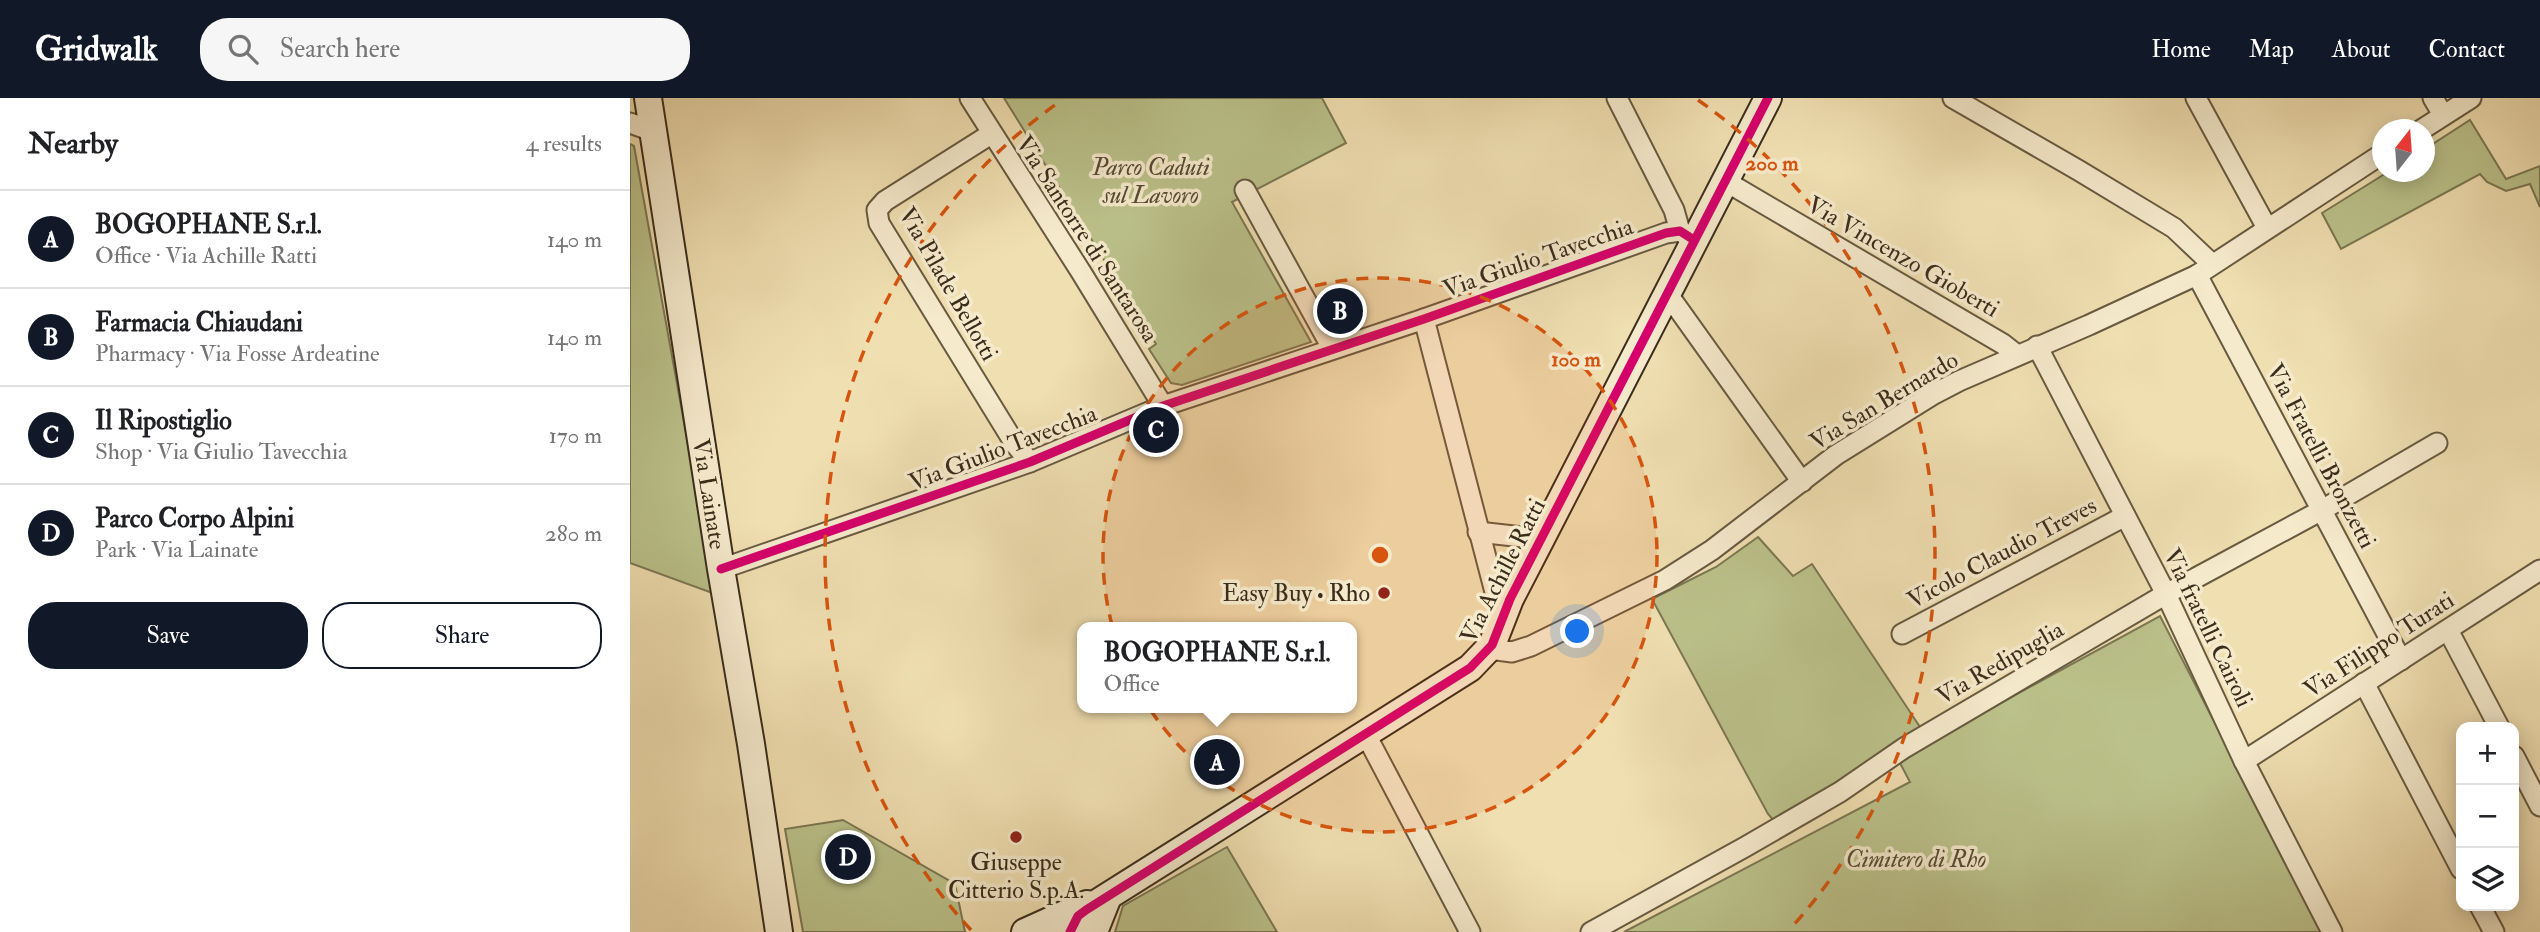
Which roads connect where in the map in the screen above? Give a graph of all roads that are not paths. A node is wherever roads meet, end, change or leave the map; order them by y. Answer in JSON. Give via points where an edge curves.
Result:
{"nodes":[{"id":1,"x":648,"y":98,"type":"edge"},
{"id":2,"x":970,"y":98,"type":"edge"},
{"id":3,"x":1617,"y":98,"type":"edge"},
{"id":4,"x":1768,"y":98,"type":"edge"},
{"id":5,"x":1953,"y":98,"type":"edge"},
{"id":6,"x":2196,"y":98,"type":"edge"},
{"id":7,"x":2471,"y":98,"type":"edge"},
{"id":8,"x":2438,"y":107,"type":"edge"},
{"id":9,"x":630,"y":123,"type":"edge"},
{"id":10,"x":655,"y":132,"type":"junction"},
{"id":11,"x":991,"y":134,"type":"junction"},
{"id":12,"x":2372,"y":160,"type":"edge"},
{"id":13,"x":1725,"y":181,"type":"junction"},
{"id":14,"x":1245,"y":190,"type":"dead end"},
{"id":15,"x":2267,"y":228,"type":"junction"},
{"id":16,"x":1687,"y":235,"type":"junction"},
{"id":17,"x":2205,"y":270,"type":"junction"},
{"id":18,"x":1667,"y":293,"type":"junction"},
{"id":19,"x":1424,"y":319,"type":"junction"},
{"id":20,"x":2037,"y":346,"type":"junction"},
{"id":21,"x":1332,"y":348,"type":"junction"},
{"id":22,"x":2018,"y":355,"type":"junction"},
{"id":23,"x":1163,"y":406,"type":"junction"},
{"id":24,"x":2437,"y":443,"type":"dead end"},
{"id":25,"x":1030,"y":462,"type":"junction"},
{"id":26,"x":1802,"y":482,"type":"junction"},
{"id":27,"x":2322,"y":510,"type":"junction"},
{"id":28,"x":2125,"y":516,"type":"junction"},
{"id":29,"x":1478,"y":532,"type":"junction"},
{"id":30,"x":1541,"y":539,"type":"junction"},
{"id":31,"x":721,"y":569,"type":"junction"},
{"id":32,"x":2540,"y":570,"type":"edge"},
{"id":33,"x":2166,"y":594,"type":"junction"},
{"id":34,"x":1502,"y":619,"type":"junction"},
{"id":35,"x":2448,"y":629,"type":"junction"},
{"id":36,"x":1902,"y":634,"type":"dead end"},
{"id":37,"x":1489,"y":649,"type":"junction"},
{"id":38,"x":2401,"y":660,"type":"junction"},
{"id":39,"x":2364,"y":683,"type":"junction"},
{"id":40,"x":2496,"y":722,"type":"edge"},
{"id":41,"x":1365,"y":733,"type":"junction"},
{"id":42,"x":2244,"y":761,"type":"junction"},
{"id":43,"x":2519,"y":766,"type":"edge"},
{"id":44,"x":2540,"y":806,"type":"edge"},
{"id":45,"x":2456,"y":859,"type":"edge"},
{"id":46,"x":1108,"y":897,"type":"junction"},
{"id":47,"x":2483,"y":911,"type":"edge"},
{"id":48,"x":779,"y":932,"type":"edge"},
{"id":49,"x":1025,"y":932,"type":"edge"},
{"id":50,"x":1070,"y":932,"type":"edge"},
{"id":51,"x":1094,"y":932,"type":"edge"},
{"id":52,"x":1101,"y":932,"type":"edge"},
{"id":53,"x":1470,"y":932,"type":"edge"},
{"id":54,"x":1591,"y":932,"type":"edge"},
{"id":55,"x":2332,"y":932,"type":"edge"},
{"id":56,"x":2494,"y":932,"type":"edge"}],
"edges":[{"from":1,"to":10,"type":"street","name":"Via Lainate"},
{"from":2,"to":11,"type":"street","name":"Via Santorre di Santarosa"},
{"from":3,"to":16,"type":"street"},
{"from":4,"to":13,"type":"street","name":"Via Achille Ratti"},
{"from":5,"to":17,"type":"street","name":"Via Fratelli Bronzetti","via":[[2174,228]]},
{"from":6,"to":15,"type":"street"},
{"from":7,"to":8,"type":"street"},
{"from":9,"to":10,"type":"street"},
{"from":10,"to":31,"type":"street","name":"Via Lainate"},
{"from":11,"to":23,"type":"street","name":"Via Santorre di Santarosa"},
{"from":11,"to":25,"type":"street","name":"Via Pilade Bellotti","via":[[885,201],[877,211],[878,223]]},
{"from":12,"to":15,"type":"street","name":"Via San Bernardo"},
{"from":13,"to":16,"type":"street","name":"Via Achille Ratti"},
{"from":13,"to":22,"type":"street","name":"Via Vincenzo Gioberti"},
{"from":14,"to":21,"type":"street"},
{"from":15,"to":17,"type":"street","name":"Via San Bernardo"},
{"from":16,"to":18,"type":"street","name":"Via Achille Ratti"},
{"from":16,"to":19,"type":"street","name":"Via Giulio Tavecchia","via":[[1666,233]]},
{"from":17,"to":20,"type":"street","name":"Via San Bernardo"},
{"from":17,"to":27,"type":"street","name":"Via Fratelli Bronzetti"},
{"from":18,"to":26,"type":"street"},
{"from":18,"to":30,"type":"street","name":"Via Achille Ratti"},
{"from":19,"to":21,"type":"street","name":"Via Giulio Tavecchia"},
{"from":19,"to":29,"type":"street"},
{"from":20,"to":22,"type":"street","name":"Via San Bernardo"},
{"from":20,"to":28,"type":"street","name":"Via fratelli Cairoli"},
{"from":21,"to":23,"type":"street","name":"Via Giulio Tavecchia"},
{"from":22,"to":26,"type":"street","name":"Via San Bernardo","via":[[1934,394]]},
{"from":23,"to":25,"type":"street","name":"Via Giulio Tavecchia"},
{"from":24,"to":27,"type":"street","name":"Via Redipuglia"},
{"from":25,"to":31,"type":"street","name":"Via Giulio Tavecchia"},
{"from":26,"to":37,"type":"street","name":"Via San Bernardo","via":[[1712,551],[1665,580],[1531,646],[1513,652]]},
{"from":27,"to":33,"type":"street","name":"Via Redipuglia"},
{"from":27,"to":38,"type":"street","name":"Via Fratelli Bronzetti"},
{"from":28,"to":33,"type":"street","name":"Via fratelli Cairoli"},
{"from":28,"to":36,"type":"street","name":"Vicolo Claudio Treves"},
{"from":29,"to":30,"type":"street"},
{"from":29,"to":34,"type":"street"},
{"from":30,"to":34,"type":"street","name":"Via Achille Ratti"},
{"from":31,"to":48,"type":"street","name":"Via Lainate"},
{"from":32,"to":35,"type":"street","name":"Via Filippo Turati"},
{"from":33,"to":42,"type":"street","name":"Via fratelli Cairoli"},
{"from":33,"to":54,"type":"street","name":"Via Redipuglia","via":[[1904,748],[1804,813]]},
{"from":34,"to":37,"type":"street","name":"Via Achille Ratti"},
{"from":35,"to":38,"type":"street","name":"Via Filippo Turati"},
{"from":35,"to":40,"type":"street"},
{"from":37,"to":41,"type":"street","name":"Via Achille Ratti","via":[[1470,668]]},
{"from":38,"to":39,"type":"street","name":"Via Filippo Turati"},
{"from":39,"to":42,"type":"street","name":"Via Filippo Turati"},
{"from":39,"to":45,"type":"street"},
{"from":41,"to":46,"type":"street","name":"Via Achille Ratti"},
{"from":41,"to":53,"type":"street"},
{"from":42,"to":55,"type":"street","name":"Via fratelli Cairoli"},
{"from":43,"to":44,"type":"street"},
{"from":46,"to":49,"type":"street","name":"Via Achille Ratti"},
{"from":46,"to":50,"type":"street","name":"Via Achille Ratti","via":[[1078,916]]},
{"from":46,"to":51,"type":"street"},
{"from":46,"to":52,"type":"street"},
{"from":47,"to":56,"type":"street"}]}
